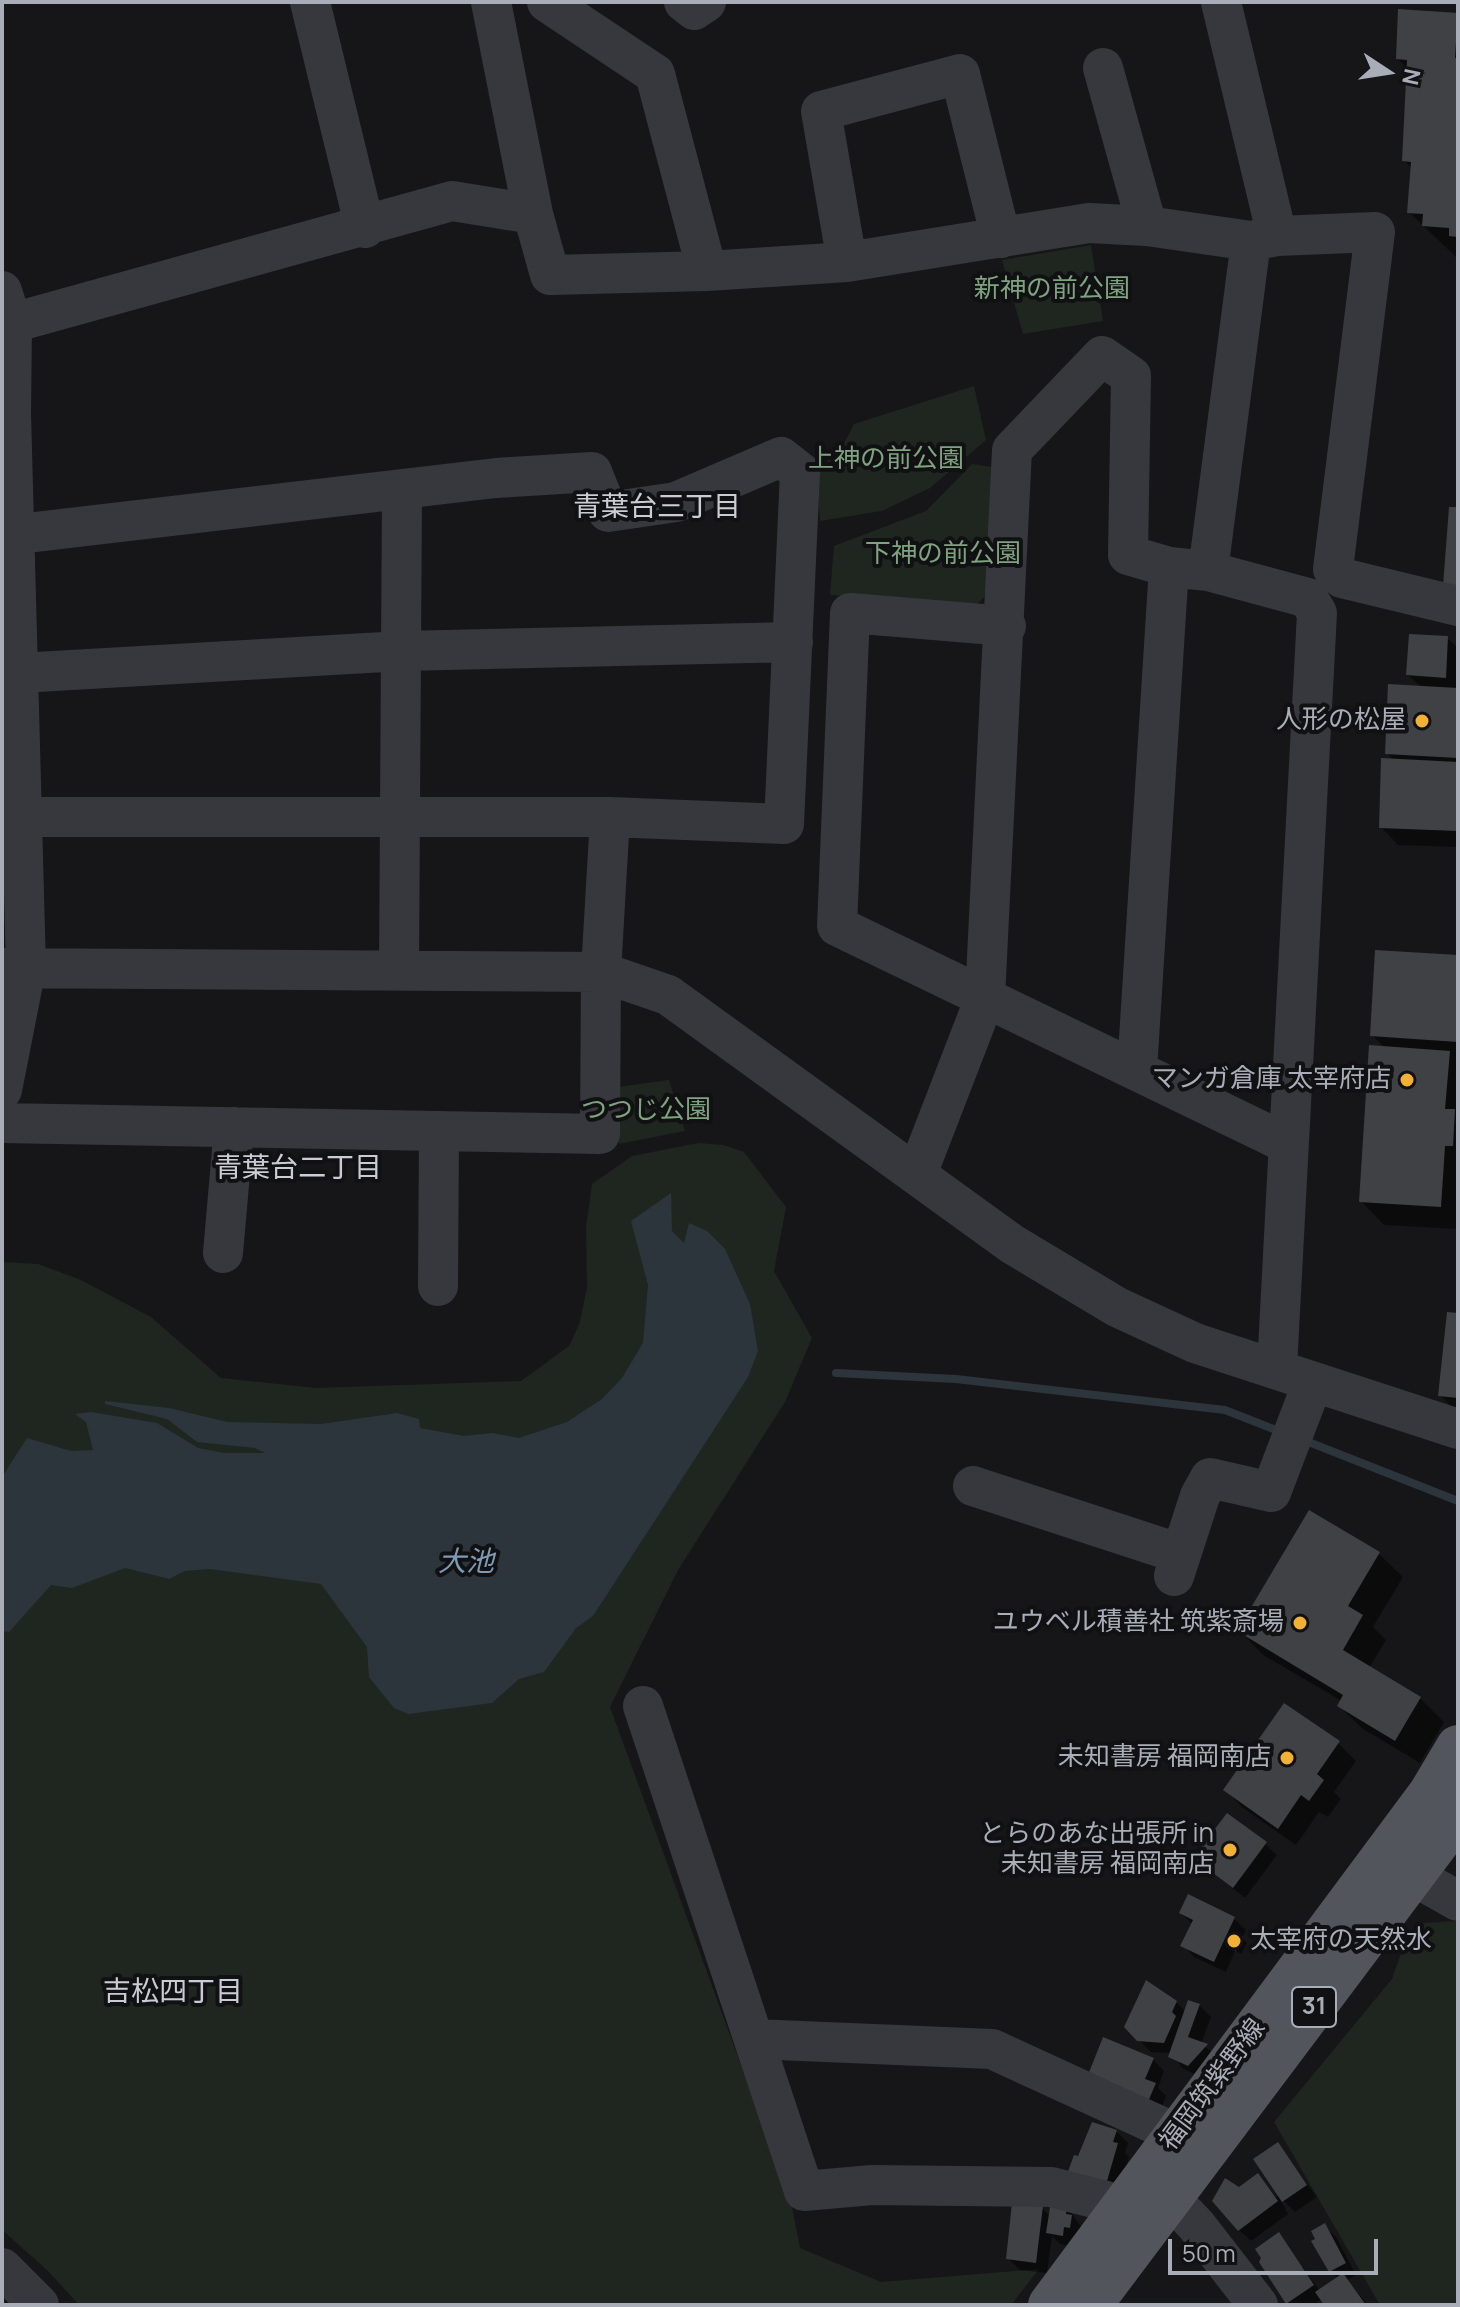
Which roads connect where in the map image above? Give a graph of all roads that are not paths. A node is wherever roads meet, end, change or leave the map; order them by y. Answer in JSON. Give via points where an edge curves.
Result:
{"nodes":[{"id":1,"x":310,"y":2,"type":"edge"},
{"id":2,"x":491,"y":2,"type":"edge"},
{"id":3,"x":547,"y":2,"type":"edge"},
{"id":4,"x":684,"y":2,"type":"edge"},
{"id":5,"x":706,"y":2,"type":"edge"},
{"id":6,"x":1221,"y":2,"type":"edge"},
{"id":7,"x":1103,"y":68,"type":"dead end"},
{"id":8,"x":533,"y":214,"type":"junction"},
{"id":9,"x":1147,"y":226,"type":"junction"},
{"id":10,"x":365,"y":228,"type":"junction"},
{"id":11,"x":1001,"y":238,"type":"junction"},
{"id":12,"x":1264,"y":238,"type":"junction"},
{"id":13,"x":847,"y":262,"type":"junction"},
{"id":14,"x":707,"y":271,"type":"junction"},
{"id":15,"x":7,"y":307,"type":"edge"},
{"id":16,"x":6,"y":413,"type":"edge"},
{"id":17,"x":402,"y":490,"type":"junction"},
{"id":18,"x":8,"y":536,"type":"edge"},
{"id":19,"x":1169,"y":567,"type":"junction"},
{"id":20,"x":1208,"y":571,"type":"junction"},
{"id":21,"x":1458,"y":606,"type":"edge"},
{"id":22,"x":1006,"y":626,"type":"junction"},
{"id":23,"x":793,"y":642,"type":"junction"},
{"id":24,"x":402,"y":651,"type":"junction"},
{"id":25,"x":10,"y":673,"type":"edge"},
{"id":26,"x":12,"y":817,"type":"edge"},
{"id":27,"x":400,"y":817,"type":"junction"},
{"id":28,"x":610,"y":817,"type":"junction"},
{"id":29,"x":14,"y":968,"type":"edge"},
{"id":30,"x":399,"y":969,"type":"junction"},
{"id":31,"x":601,"y":972,"type":"junction"},
{"id":32,"x":985,"y":998,"type":"junction"},
{"id":33,"x":1137,"y":1070,"type":"junction"},
{"id":34,"x":2,"y":1090,"type":"edge"},
{"id":35,"x":2,"y":1123,"type":"edge"},
{"id":36,"x":234,"y":1127,"type":"junction"},
{"id":37,"x":439,"y":1131,"type":"junction"},
{"id":38,"x":1286,"y":1143,"type":"junction"},
{"id":39,"x":917,"y":1174,"type":"junction"},
{"id":40,"x":223,"y":1253,"type":"dead end"},
{"id":41,"x":438,"y":1286,"type":"dead end"},
{"id":42,"x":1295,"y":1375,"type":"junction"},
{"id":43,"x":1458,"y":1429,"type":"edge"},
{"id":44,"x":973,"y":1486,"type":"dead end"},
{"id":45,"x":643,"y":1706,"type":"dead end"},
{"id":46,"x":1458,"y":1747,"type":"edge"},
{"id":47,"x":1458,"y":1815,"type":"edge"},
{"id":48,"x":1412,"y":1875,"type":"junction"},
{"id":49,"x":1458,"y":1901,"type":"edge"},
{"id":50,"x":754,"y":2039,"type":"junction"},
{"id":51,"x":1177,"y":2134,"type":"junction"},
{"id":52,"x":1158,"y":2186,"type":"junction"},
{"id":53,"x":1122,"y":2211,"type":"junction"},
{"id":54,"x":2,"y":2268,"type":"edge"},
{"id":55,"x":39,"y":2305,"type":"edge"},
{"id":56,"x":1050,"y":2305,"type":"edge"},
{"id":57,"x":1090,"y":2305,"type":"edge"},
{"id":58,"x":1258,"y":2305,"type":"edge"}],
"edges":[{"from":1,"to":10,"type":"street"},
{"from":2,"to":8,"type":"street"},
{"from":3,"to":14,"type":"street","via":[[655,74]]},
{"from":4,"to":5,"type":"street","via":[[694,10]]},
{"from":6,"to":12,"type":"street"},
{"from":7,"to":9,"type":"street"},
{"from":8,"to":10,"type":"street","via":[[452,201]]},
{"from":8,"to":14,"type":"street","via":[[550,275]]},
{"from":9,"to":11,"type":"street","via":[[1089,223]]},
{"from":9,"to":12,"type":"street"},
{"from":10,"to":15,"type":"street"},
{"from":11,"to":13,"type":"street"},
{"from":11,"to":13,"type":"street","via":[[960,74],[821,111]]},
{"from":12,"to":20,"type":"street"},
{"from":12,"to":21,"type":"street","via":[[1375,232],[1333,569],[1342,578]]},
{"from":13,"to":14,"type":"street"},
{"from":15,"to":16,"type":"street"},
{"from":16,"to":18,"type":"street"},
{"from":17,"to":18,"type":"street"},
{"from":17,"to":23,"type":"street","via":[[592,472],[608,512],[676,502],[781,457],[800,472]]},
{"from":17,"to":24,"type":"street"},
{"from":18,"to":25,"type":"street"},
{"from":19,"to":20,"type":"street"},
{"from":19,"to":22,"type":"street","via":[[1128,555],[1131,376],[1102,356],[1012,450]]},
{"from":19,"to":33,"type":"street"},
{"from":20,"to":38,"type":"street","via":[[1308,598],[1317,613]]},
{"from":22,"to":32,"type":"street"},
{"from":22,"to":32,"type":"street","via":[[850,613],[837,926]]},
{"from":23,"to":24,"type":"street"},
{"from":23,"to":28,"type":"street","via":[[784,824]]},
{"from":24,"to":25,"type":"street"},
{"from":24,"to":27,"type":"street"},
{"from":25,"to":26,"type":"street"},
{"from":26,"to":27,"type":"street"},
{"from":26,"to":29,"type":"street"},
{"from":27,"to":28,"type":"street"},
{"from":27,"to":30,"type":"street"},
{"from":28,"to":31,"type":"street"},
{"from":29,"to":30,"type":"street"},
{"from":29,"to":34,"type":"street"},
{"from":30,"to":31,"type":"street"},
{"from":31,"to":37,"type":"street","via":[[600,1134]]},
{"from":31,"to":39,"type":"street","via":[[668,995]]},
{"from":32,"to":33,"type":"street"},
{"from":32,"to":39,"type":"street"},
{"from":33,"to":38,"type":"street"},
{"from":35,"to":36,"type":"street"},
{"from":36,"to":37,"type":"street"},
{"from":36,"to":40,"type":"street"},
{"from":37,"to":41,"type":"street"},
{"from":38,"to":42,"type":"street"},
{"from":39,"to":42,"type":"street","via":[[1012,1244],[1117,1307],[1195,1343]]},
{"from":42,"to":43,"type":"street"},
{"from":42,"to":44,"type":"street","via":[[1271,1492],[1210,1478],[1178,1565]]},
{"from":45,"to":50,"type":"street"},
{"from":46,"to":51,"type":"main road","name":"福岡筑紫野線","number":"31","via":[[1430,1794]]},
{"from":47,"to":48,"type":"main road","name":"福岡筑紫野線","number":"31"},
{"from":48,"to":49,"type":"street"},
{"from":48,"to":52,"type":"main road","name":"福岡筑紫野線","number":"31"},
{"from":50,"to":51,"type":"street","via":[[992,2049]]},
{"from":50,"to":53,"type":"street","via":[[804,2191],[872,2185],[1051,2187],[1106,2201]]},
{"from":51,"to":52,"type":"main road","name":"福岡筑紫野線","number":"31"},
{"from":52,"to":53,"type":"main road","name":"福岡筑紫野線","number":"31"},
{"from":52,"to":57,"type":"main road","name":"福岡筑紫野線","number":"31"},
{"from":52,"to":58,"type":"street","via":[[1196,2225]]},
{"from":53,"to":56,"type":"main road","name":"福岡筑紫野線","number":"31"},
{"from":54,"to":55,"type":"street"}]}
